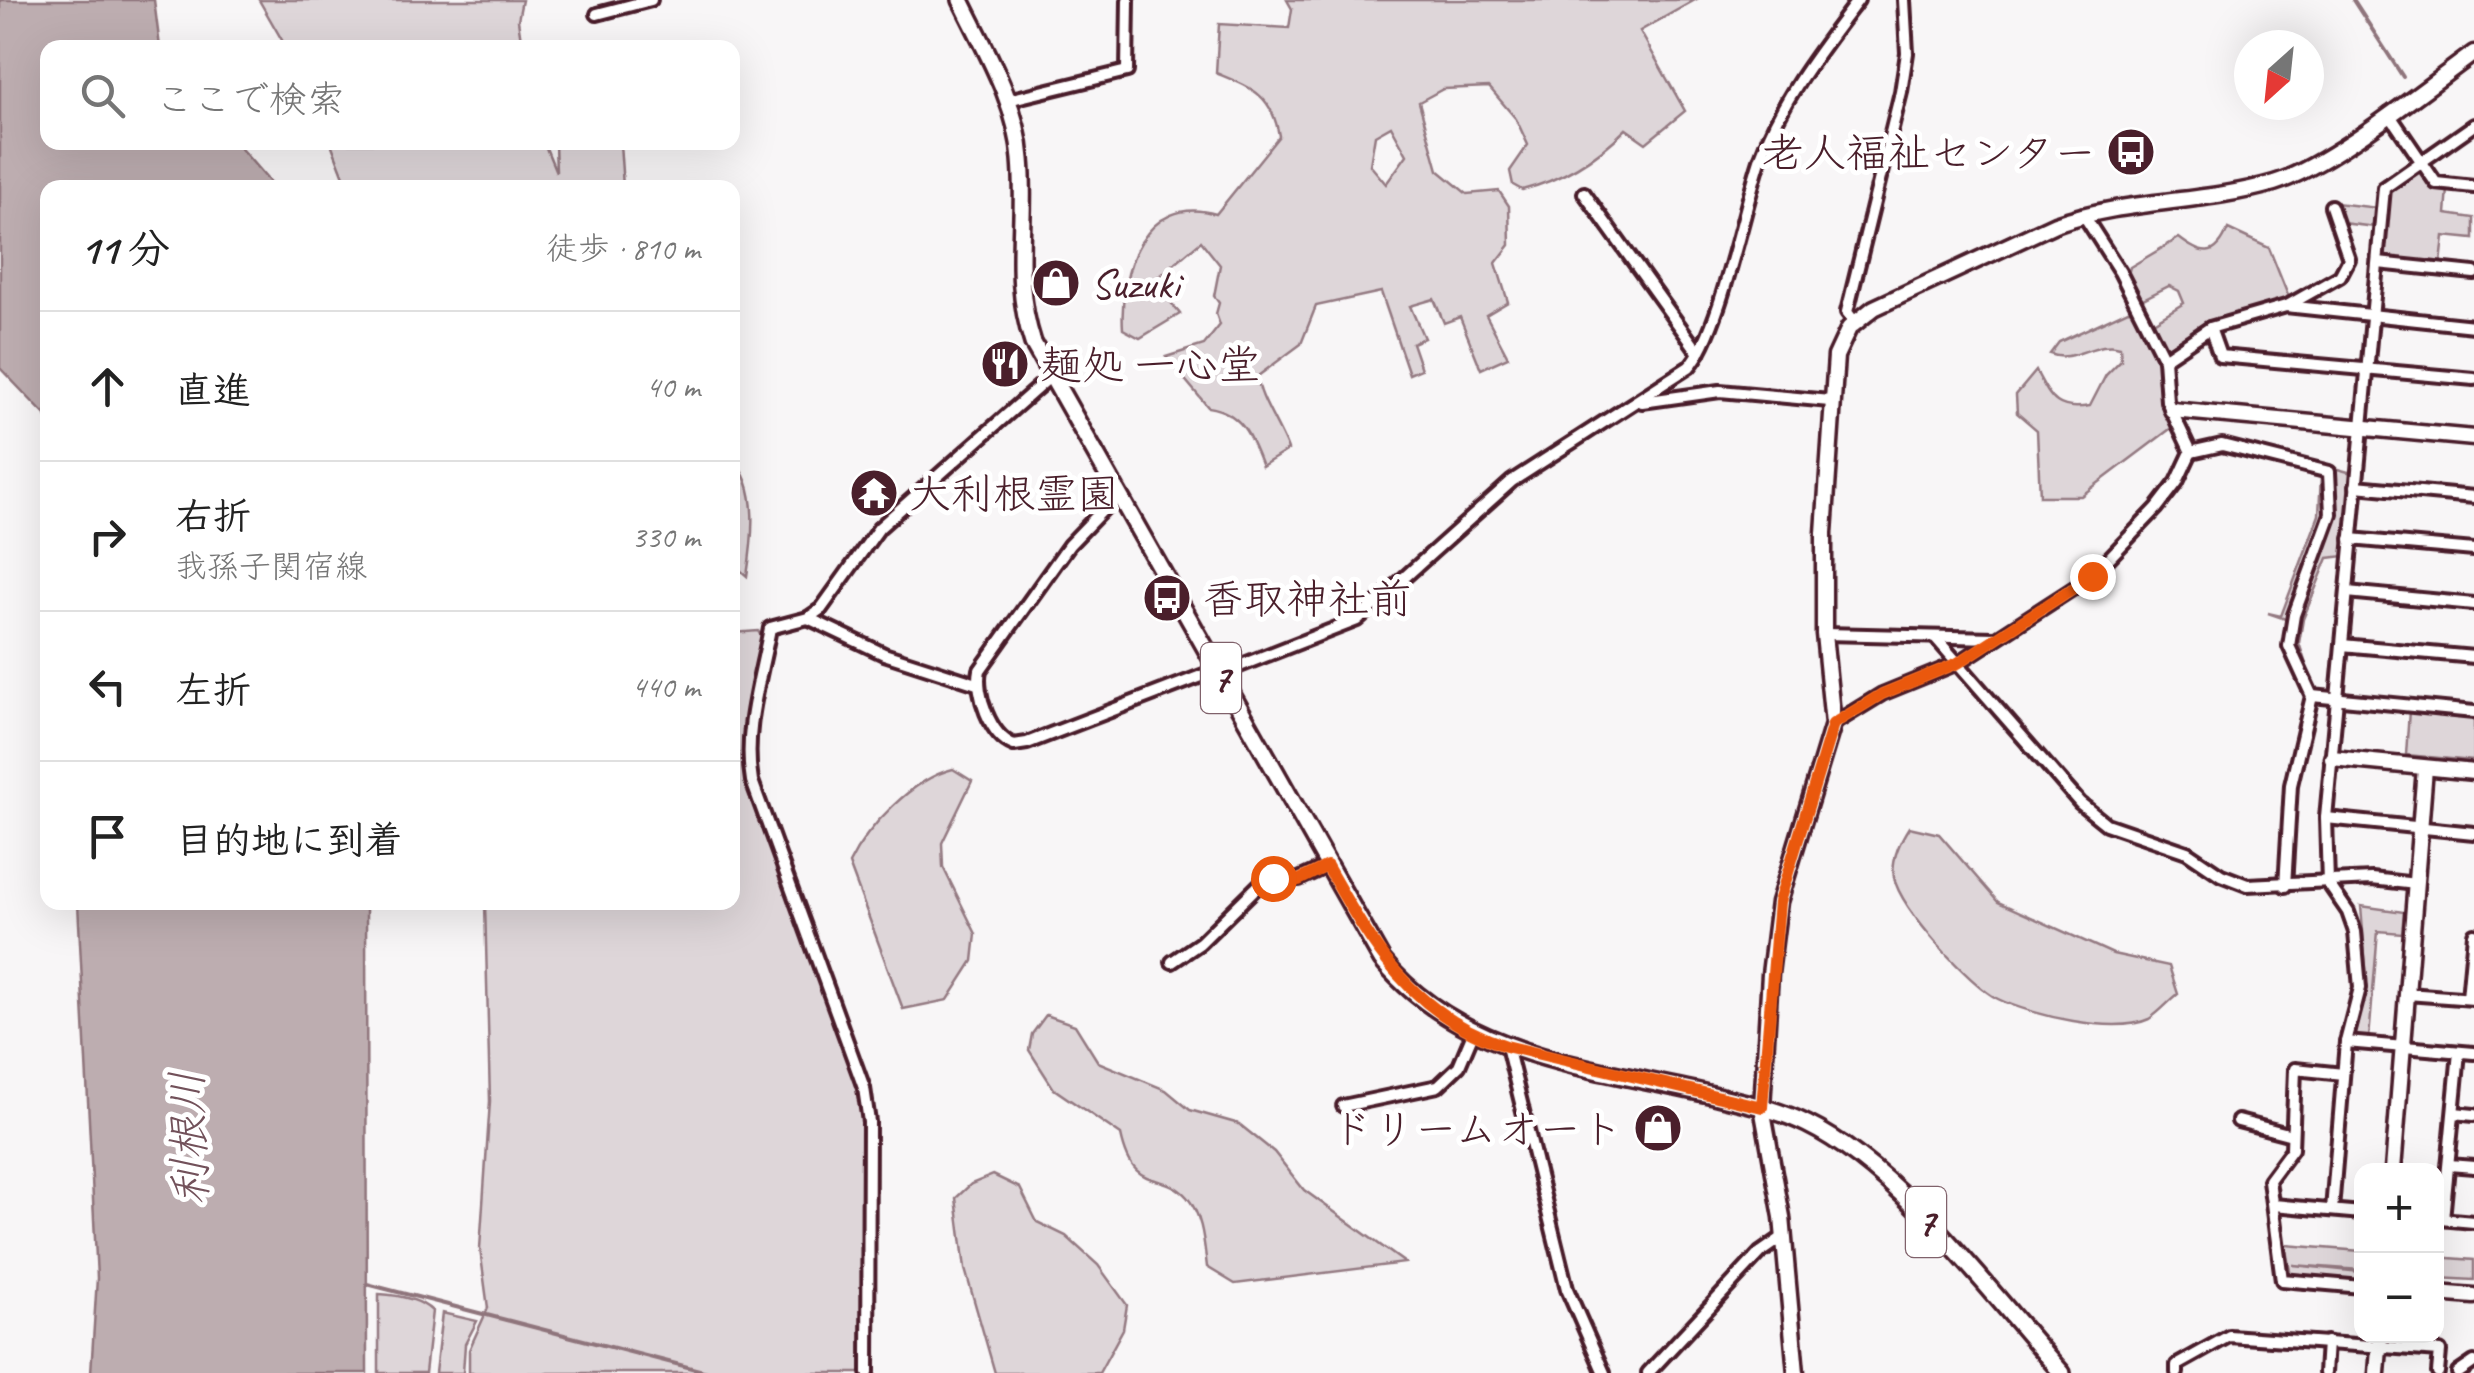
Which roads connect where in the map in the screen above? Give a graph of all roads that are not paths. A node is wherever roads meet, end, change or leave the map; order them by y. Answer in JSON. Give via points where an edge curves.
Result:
{"nodes":[{"id":1,"x":650,"y":0,"type":"edge"},
{"id":2,"x":961,"y":0,"type":"edge"},
{"id":3,"x":1128,"y":0,"type":"edge"},
{"id":4,"x":1858,"y":0,"type":"edge"},
{"id":5,"x":1904,"y":0,"type":"edge"},
{"id":6,"x":596,"y":14,"type":"dead end"},
{"id":7,"x":2474,"y":53,"type":"edge"},
{"id":8,"x":1008,"y":100,"type":"junction"},
{"id":9,"x":2388,"y":114,"type":"junction"},
{"id":10,"x":2474,"y":125,"type":"edge"},
{"id":11,"x":2422,"y":162,"type":"junction"},
{"id":12,"x":2474,"y":187,"type":"edge"},
{"id":13,"x":1584,"y":193,"type":"dead end"},
{"id":14,"x":2330,"y":206,"type":"dead end"},
{"id":15,"x":2083,"y":214,"type":"junction"},
{"id":16,"x":2378,"y":264,"type":"junction"},
{"id":17,"x":2474,"y":273,"type":"edge"},
{"id":18,"x":2286,"y":306,"type":"junction"},
{"id":19,"x":2371,"y":316,"type":"junction"},
{"id":20,"x":1854,"y":321,"type":"junction"},
{"id":21,"x":2474,"y":326,"type":"edge"},
{"id":22,"x":2210,"y":328,"type":"junction"},
{"id":23,"x":1699,"y":353,"type":"junction"},
{"id":24,"x":2164,"y":358,"type":"junction"},
{"id":25,"x":2367,"y":369,"type":"junction"},
{"id":26,"x":1052,"y":375,"type":"junction"},
{"id":27,"x":2474,"y":380,"type":"edge"},
{"id":28,"x":1830,"y":401,"type":"junction"},
{"id":29,"x":1636,"y":403,"type":"junction"},
{"id":30,"x":2172,"y":410,"type":"junction"},
{"id":31,"x":2361,"y":427,"type":"junction"},
{"id":32,"x":2474,"y":438,"type":"edge"},
{"id":33,"x":2191,"y":452,"type":"junction"},
{"id":34,"x":2356,"y":486,"type":"junction"},
{"id":35,"x":1119,"y":493,"type":"junction"},
{"id":36,"x":2474,"y":497,"type":"edge"},
{"id":37,"x":2351,"y":539,"type":"junction"},
{"id":38,"x":2474,"y":550,"type":"edge"},
{"id":39,"x":2347,"y":592,"type":"junction"},
{"id":40,"x":2474,"y":604,"type":"edge"},
{"id":41,"x":808,"y":618,"type":"junction"},
{"id":42,"x":1824,"y":634,"type":"junction"},
{"id":43,"x":1935,"y":637,"type":"junction"},
{"id":44,"x":1996,"y":638,"type":"junction"},
{"id":45,"x":2342,"y":645,"type":"junction"},
{"id":46,"x":2474,"y":657,"type":"edge"},
{"id":47,"x":1958,"y":663,"type":"junction"},
{"id":48,"x":1218,"y":672,"type":"junction"},
{"id":49,"x":976,"y":684,"type":"junction"},
{"id":50,"x":2312,"y":696,"type":"junction"},
{"id":51,"x":2336,"y":699,"type":"junction"},
{"id":52,"x":2474,"y":712,"type":"edge"},
{"id":53,"x":1833,"y":724,"type":"junction"},
{"id":54,"x":2332,"y":758,"type":"junction"},
{"id":55,"x":2425,"y":768,"type":"junction"},
{"id":56,"x":2474,"y":772,"type":"edge"},
{"id":57,"x":2326,"y":818,"type":"junction"},
{"id":58,"x":2420,"y":827,"type":"junction"},
{"id":59,"x":2474,"y":832,"type":"edge"},
{"id":60,"x":1327,"y":866,"type":"junction"},
{"id":61,"x":2328,"y":884,"type":"junction"},
{"id":62,"x":2416,"y":884,"type":"junction"},
{"id":63,"x":2285,"y":886,"type":"junction"},
{"id":64,"x":2474,"y":934,"type":"edge"},
{"id":65,"x":1172,"y":962,"type":"dead end"},
{"id":66,"x":2407,"y":994,"type":"junction"},
{"id":67,"x":2471,"y":999,"type":"edge"},
{"id":68,"x":1473,"y":1034,"type":"junction"},
{"id":69,"x":2346,"y":1042,"type":"junction"},
{"id":70,"x":1506,"y":1046,"type":"junction"},
{"id":71,"x":2402,"y":1047,"type":"junction"},
{"id":72,"x":2459,"y":1052,"type":"junction"},
{"id":73,"x":2474,"y":1053,"type":"edge"},
{"id":74,"x":2342,"y":1074,"type":"junction"},
{"id":75,"x":1342,"y":1106,"type":"dead end"},
{"id":76,"x":1762,"y":1107,"type":"junction"},
{"id":77,"x":2454,"y":1113,"type":"junction"},
{"id":78,"x":2474,"y":1114,"type":"edge"},
{"id":79,"x":2238,"y":1121,"type":"dead end"},
{"id":80,"x":2292,"y":1135,"type":"junction"},
{"id":81,"x":2394,"y":1163,"type":"edge"},
{"id":82,"x":2449,"y":1165,"type":"junction"},
{"id":83,"x":2474,"y":1167,"type":"edge"},
{"id":84,"x":2444,"y":1195,"type":"edge"},
{"id":85,"x":2273,"y":1205,"type":"junction"},
{"id":86,"x":2332,"y":1210,"type":"junction"},
{"id":87,"x":2354,"y":1212,"type":"edge"},
{"id":88,"x":2444,"y":1219,"type":"edge"},
{"id":89,"x":2474,"y":1222,"type":"edge"},
{"id":90,"x":1783,"y":1236,"type":"junction"},
{"id":91,"x":2354,"y":1286,"type":"edge"},
{"id":92,"x":2444,"y":1294,"type":"edge"},
{"id":93,"x":2474,"y":1296,"type":"edge"},
{"id":94,"x":2354,"y":1341,"type":"edge"},
{"id":95,"x":2327,"y":1342,"type":"junction"},
{"id":96,"x":2379,"y":1343,"type":"edge"},
{"id":97,"x":2391,"y":1343,"type":"edge"},
{"id":98,"x":2474,"y":1362,"type":"edge"},
{"id":99,"x":868,"y":1373,"type":"edge"},
{"id":100,"x":1604,"y":1373,"type":"edge"},
{"id":101,"x":1648,"y":1373,"type":"edge"},
{"id":102,"x":1796,"y":1373,"type":"edge"},
{"id":103,"x":2060,"y":1373,"type":"edge"},
{"id":104,"x":2176,"y":1373,"type":"edge"},
{"id":105,"x":2324,"y":1373,"type":"edge"},
{"id":106,"x":2377,"y":1373,"type":"edge"},
{"id":107,"x":2438,"y":1373,"type":"edge"},
{"id":108,"x":2458,"y":1373,"type":"edge"}],
"edges":[{"from":1,"to":6,"type":"street"},
{"from":2,"to":8,"type":"main road","number":"7"},
{"from":3,"to":8,"type":"street","via":[[1127,71]]},
{"from":4,"to":23,"type":"street","via":[[1800,78],[1763,152]]},
{"from":5,"to":20,"type":"street","via":[[1901,92],[1847,312]]},
{"from":7,"to":9,"type":"street"},
{"from":8,"to":26,"type":"main road","number":"7","via":[[1022,160],[1021,302]]},
{"from":9,"to":11,"type":"street"},
{"from":9,"to":15,"type":"street","via":[[2275,182]]},
{"from":10,"to":11,"type":"street"},
{"from":11,"to":12,"type":"street","via":[[2436,183]]},
{"from":11,"to":16,"type":"street","via":[[2384,188]]},
{"from":13,"to":23,"type":"street"},
{"from":14,"to":18,"type":"street","via":[[2350,259],[2340,276]]},
{"from":15,"to":20,"type":"street"},
{"from":15,"to":24,"type":"street"},
{"from":16,"to":17,"type":"street"},
{"from":16,"to":19,"type":"street"},
{"from":18,"to":19,"type":"street"},
{"from":18,"to":22,"type":"street"},
{"from":19,"to":21,"type":"street"},
{"from":19,"to":25,"type":"street"},
{"from":20,"to":28,"type":"street","via":[[1836,356]]},
{"from":22,"to":24,"type":"street"},
{"from":22,"to":25,"type":"street","via":[[2220,356]]},
{"from":23,"to":29,"type":"street"},
{"from":24,"to":30,"type":"street"},
{"from":25,"to":27,"type":"street"},
{"from":25,"to":31,"type":"street"},
{"from":26,"to":35,"type":"main road","number":"7"},
{"from":26,"to":41,"type":"street","via":[[879,528],[822,610]]},
{"from":28,"to":29,"type":"street","via":[[1720,391]]},
{"from":28,"to":42,"type":"street"},
{"from":29,"to":48,"type":"street","via":[[1512,481],[1357,620]]},
{"from":30,"to":31,"type":"street"},
{"from":30,"to":33,"type":"street"},
{"from":31,"to":32,"type":"street"},
{"from":31,"to":34,"type":"street"},
{"from":33,"to":44,"type":"street","via":[[2157,508],[2092,576]]},
{"from":33,"to":50,"type":"street","via":[[2222,444],[2329,472],[2331,514],[2289,646]]},
{"from":34,"to":36,"type":"street"},
{"from":34,"to":37,"type":"street"},
{"from":35,"to":48,"type":"main road","number":"7"},
{"from":35,"to":49,"type":"street","via":[[1019,613]]},
{"from":37,"to":38,"type":"street"},
{"from":37,"to":39,"type":"street"},
{"from":39,"to":40,"type":"street"},
{"from":39,"to":45,"type":"street"},
{"from":41,"to":49,"type":"street","via":[[884,654]]},
{"from":41,"to":99,"type":"street","via":[[770,628],[749,762],[864,1088]]},
{"from":42,"to":43,"type":"street"},
{"from":42,"to":53,"type":"street"},
{"from":43,"to":44,"type":"street"},
{"from":43,"to":47,"type":"street"},
{"from":44,"to":47,"type":"street"},
{"from":45,"to":46,"type":"street"},
{"from":45,"to":51,"type":"street"},
{"from":47,"to":53,"type":"street","via":[[1882,694]]},
{"from":47,"to":63,"type":"street","via":[[2098,819],[2186,852],[2233,882]]},
{"from":48,"to":49,"type":"street","via":[[1014,744],[997,732]]},
{"from":48,"to":60,"type":"main road","number":"7"},
{"from":50,"to":51,"type":"street"},
{"from":50,"to":63,"type":"street","via":[[2291,785]]},
{"from":51,"to":52,"type":"street"},
{"from":51,"to":54,"type":"street"},
{"from":53,"to":76,"type":"street","via":[[1779,902]]},
{"from":54,"to":55,"type":"street"},
{"from":54,"to":57,"type":"street"},
{"from":55,"to":56,"type":"street"},
{"from":55,"to":58,"type":"street"},
{"from":57,"to":58,"type":"street"},
{"from":57,"to":61,"type":"street"},
{"from":58,"to":59,"type":"street"},
{"from":58,"to":62,"type":"street"},
{"from":60,"to":65,"type":"street","via":[[1299,880],[1264,880]]},
{"from":60,"to":68,"type":"main road","number":"7","via":[[1390,970],[1429,1007]]},
{"from":61,"to":62,"type":"street","via":[[2372,878]]},
{"from":61,"to":63,"type":"street"},
{"from":61,"to":69,"type":"street","via":[[2348,912],[2359,960],[2360,988]]},
{"from":62,"to":66,"type":"street"},
{"from":64,"to":67,"type":"street"},
{"from":66,"to":67,"type":"street"},
{"from":66,"to":71,"type":"street"},
{"from":68,"to":70,"type":"main road","number":"7"},
{"from":68,"to":75,"type":"street","via":[[1460,1066],[1438,1086]]},
{"from":69,"to":71,"type":"street"},
{"from":69,"to":74,"type":"street"},
{"from":70,"to":76,"type":"main road","number":"7"},
{"from":70,"to":100,"type":"street","via":[[1567,1289]]},
{"from":71,"to":72,"type":"street"},
{"from":71,"to":81,"type":"street"},
{"from":72,"to":73,"type":"street"},
{"from":72,"to":77,"type":"street"},
{"from":74,"to":80,"type":"street","via":[[2295,1069]]},
{"from":74,"to":86,"type":"street"},
{"from":76,"to":90,"type":"street"},
{"from":76,"to":103,"type":"main road","number":"7","via":[[1808,1124],[1869,1162]]},
{"from":77,"to":78,"type":"street"},
{"from":77,"to":82,"type":"street"},
{"from":79,"to":80,"type":"street"},
{"from":80,"to":85,"type":"street","via":[[2292,1149],[2268,1180]]},
{"from":82,"to":83,"type":"street"},
{"from":82,"to":84,"type":"street"},
{"from":85,"to":86,"type":"street"},
{"from":85,"to":91,"type":"street","via":[[2282,1280]]},
{"from":86,"to":87,"type":"street"},
{"from":88,"to":89,"type":"street"},
{"from":90,"to":101,"type":"street"},
{"from":90,"to":102,"type":"street"},
{"from":92,"to":93,"type":"street"},
{"from":94,"to":95,"type":"street"},
{"from":95,"to":104,"type":"street","via":[[2229,1336],[2177,1365]]},
{"from":95,"to":105,"type":"street"},
{"from":96,"to":106,"type":"street"},
{"from":97,"to":107,"type":"street","via":[[2440,1351]]},
{"from":98,"to":108,"type":"street"}]}
